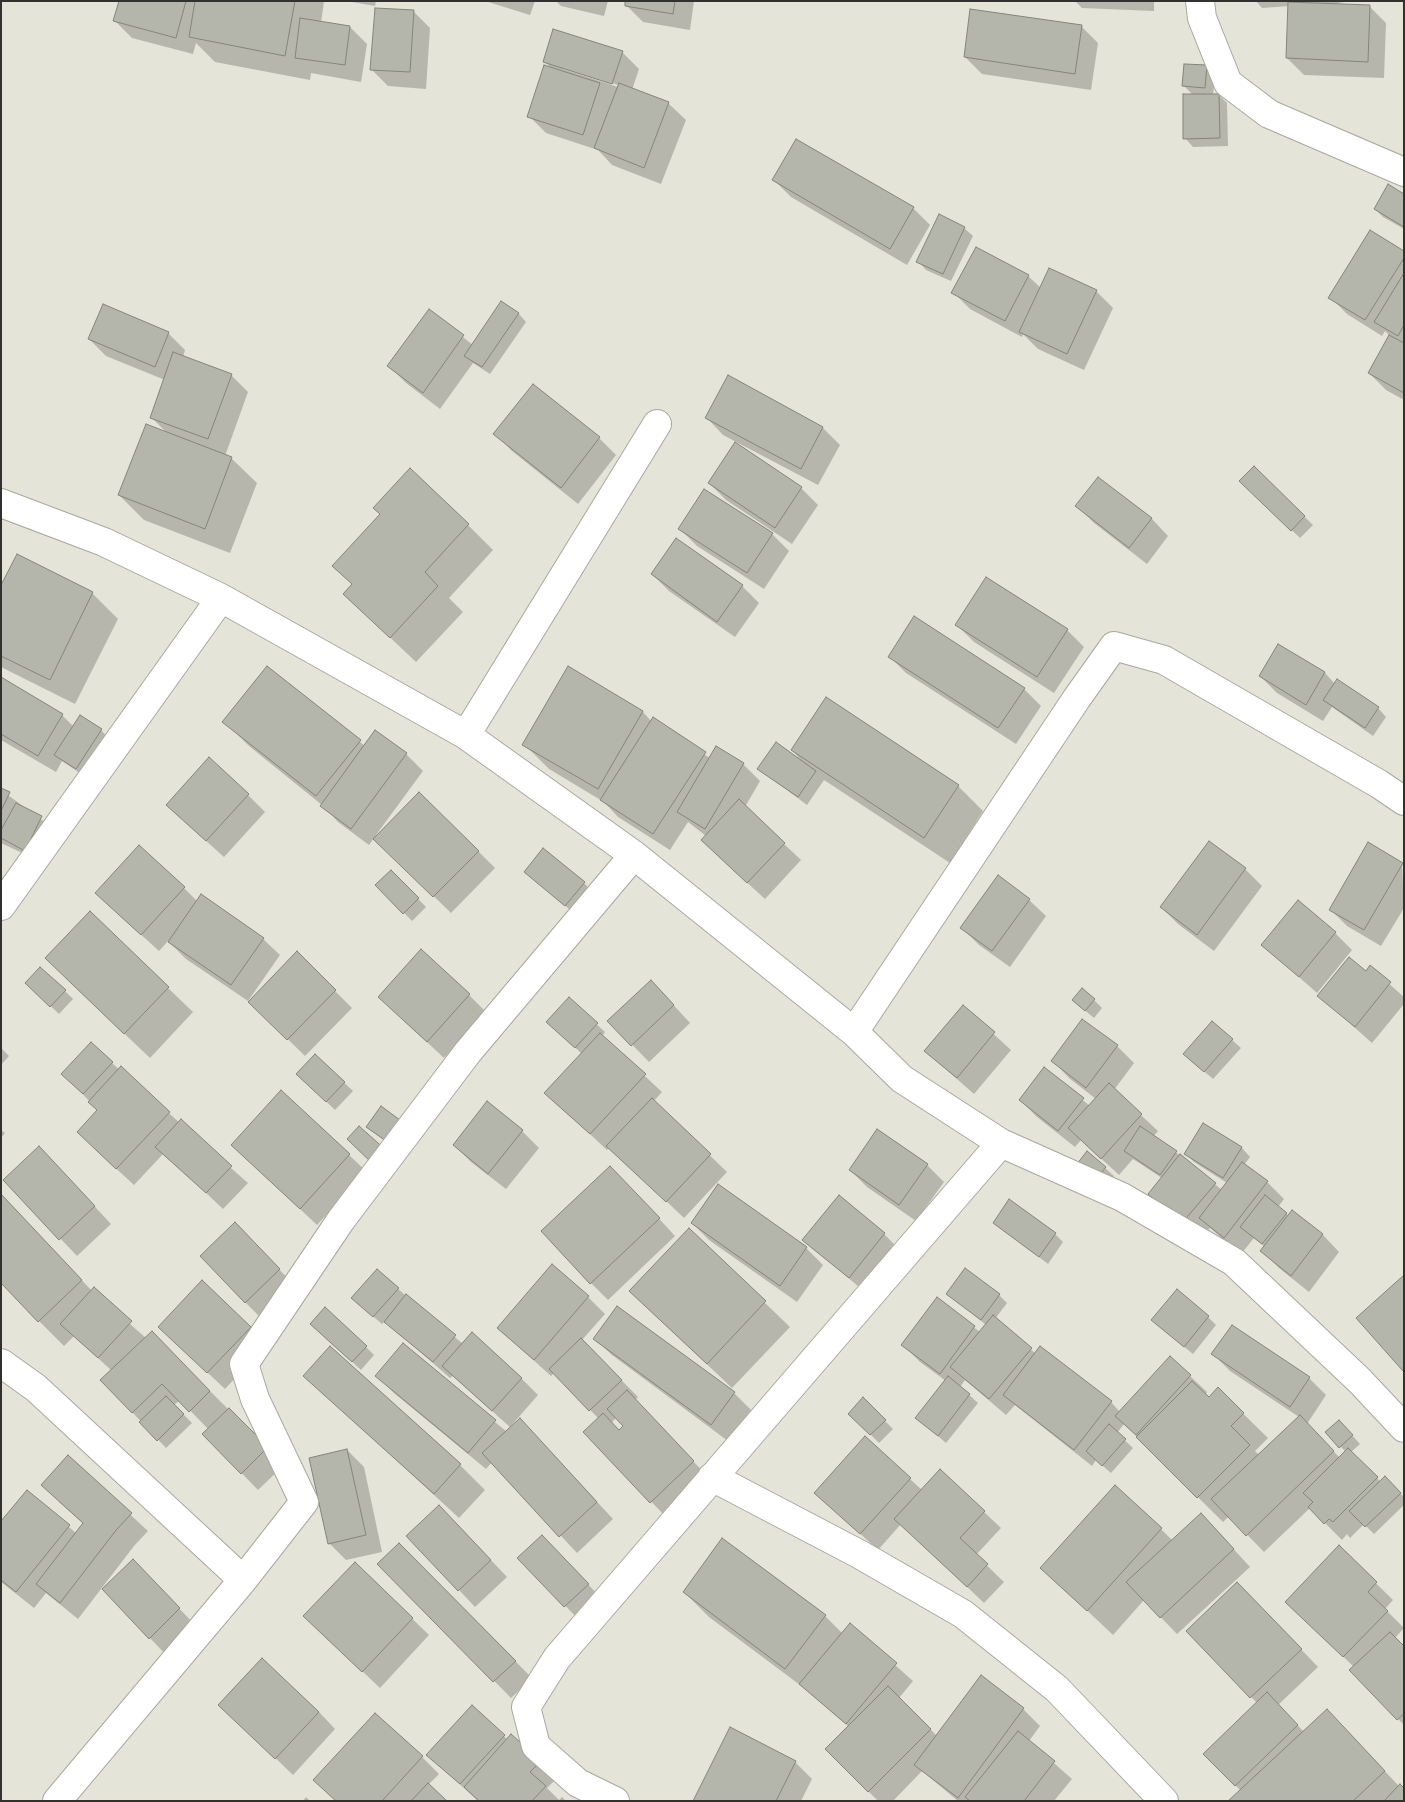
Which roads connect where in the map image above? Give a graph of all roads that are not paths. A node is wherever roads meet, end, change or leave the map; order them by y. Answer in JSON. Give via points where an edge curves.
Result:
{"nodes":[{"id":1,"x":1200,"y":1,"type":"edge"},
{"id":2,"x":1404,"y":172,"type":"edge"},
{"id":3,"x":657,"y":424,"type":"dead end"},
{"id":4,"x":1,"y":503,"type":"edge"},
{"id":5,"x":221,"y":598,"type":"junction"},
{"id":6,"x":466,"y":735,"type":"junction"},
{"id":7,"x":1404,"y":801,"type":"edge"},
{"id":8,"x":634,"y":855,"type":"junction"},
{"id":9,"x":1,"y":906,"type":"edge"},
{"id":10,"x":854,"y":1032,"type":"junction"},
{"id":11,"x":1001,"y":1143,"type":"junction"},
{"id":12,"x":1,"y":1363,"type":"edge"},
{"id":13,"x":1404,"y":1428,"type":"edge"},
{"id":14,"x":712,"y":1477,"type":"junction"},
{"id":15,"x":243,"y":1580,"type":"junction"},
{"id":16,"x":57,"y":1801,"type":"edge"},
{"id":17,"x":616,"y":1801,"type":"edge"},
{"id":18,"x":1164,"y":1801,"type":"edge"}],
"edges":[{"from":1,"to":2,"type":"street","via":[[1202,18],[1228,83],[1270,114]]},
{"from":3,"to":6,"type":"street"},
{"from":4,"to":5,"type":"street","via":[[104,542]]},
{"from":5,"to":6,"type":"street"},
{"from":5,"to":9,"type":"street"},
{"from":6,"to":8,"type":"street"},
{"from":7,"to":10,"type":"street","via":[[1164,660],[1114,646]]},
{"from":8,"to":10,"type":"street"},
{"from":8,"to":15,"type":"street","via":[[468,1052],[341,1220],[244,1364],[255,1399],[304,1502]]},
{"from":10,"to":11,"type":"street","via":[[902,1079]]},
{"from":11,"to":13,"type":"street","via":[[1122,1198],[1234,1262],[1360,1381]]},
{"from":11,"to":14,"type":"street"},
{"from":12,"to":15,"type":"street","via":[[36,1388]]},
{"from":14,"to":17,"type":"street","via":[[557,1658],[526,1707],[536,1746],[578,1783]]},
{"from":14,"to":18,"type":"street","via":[[859,1554],[963,1614],[1057,1689]]},
{"from":15,"to":16,"type":"street"}]}
